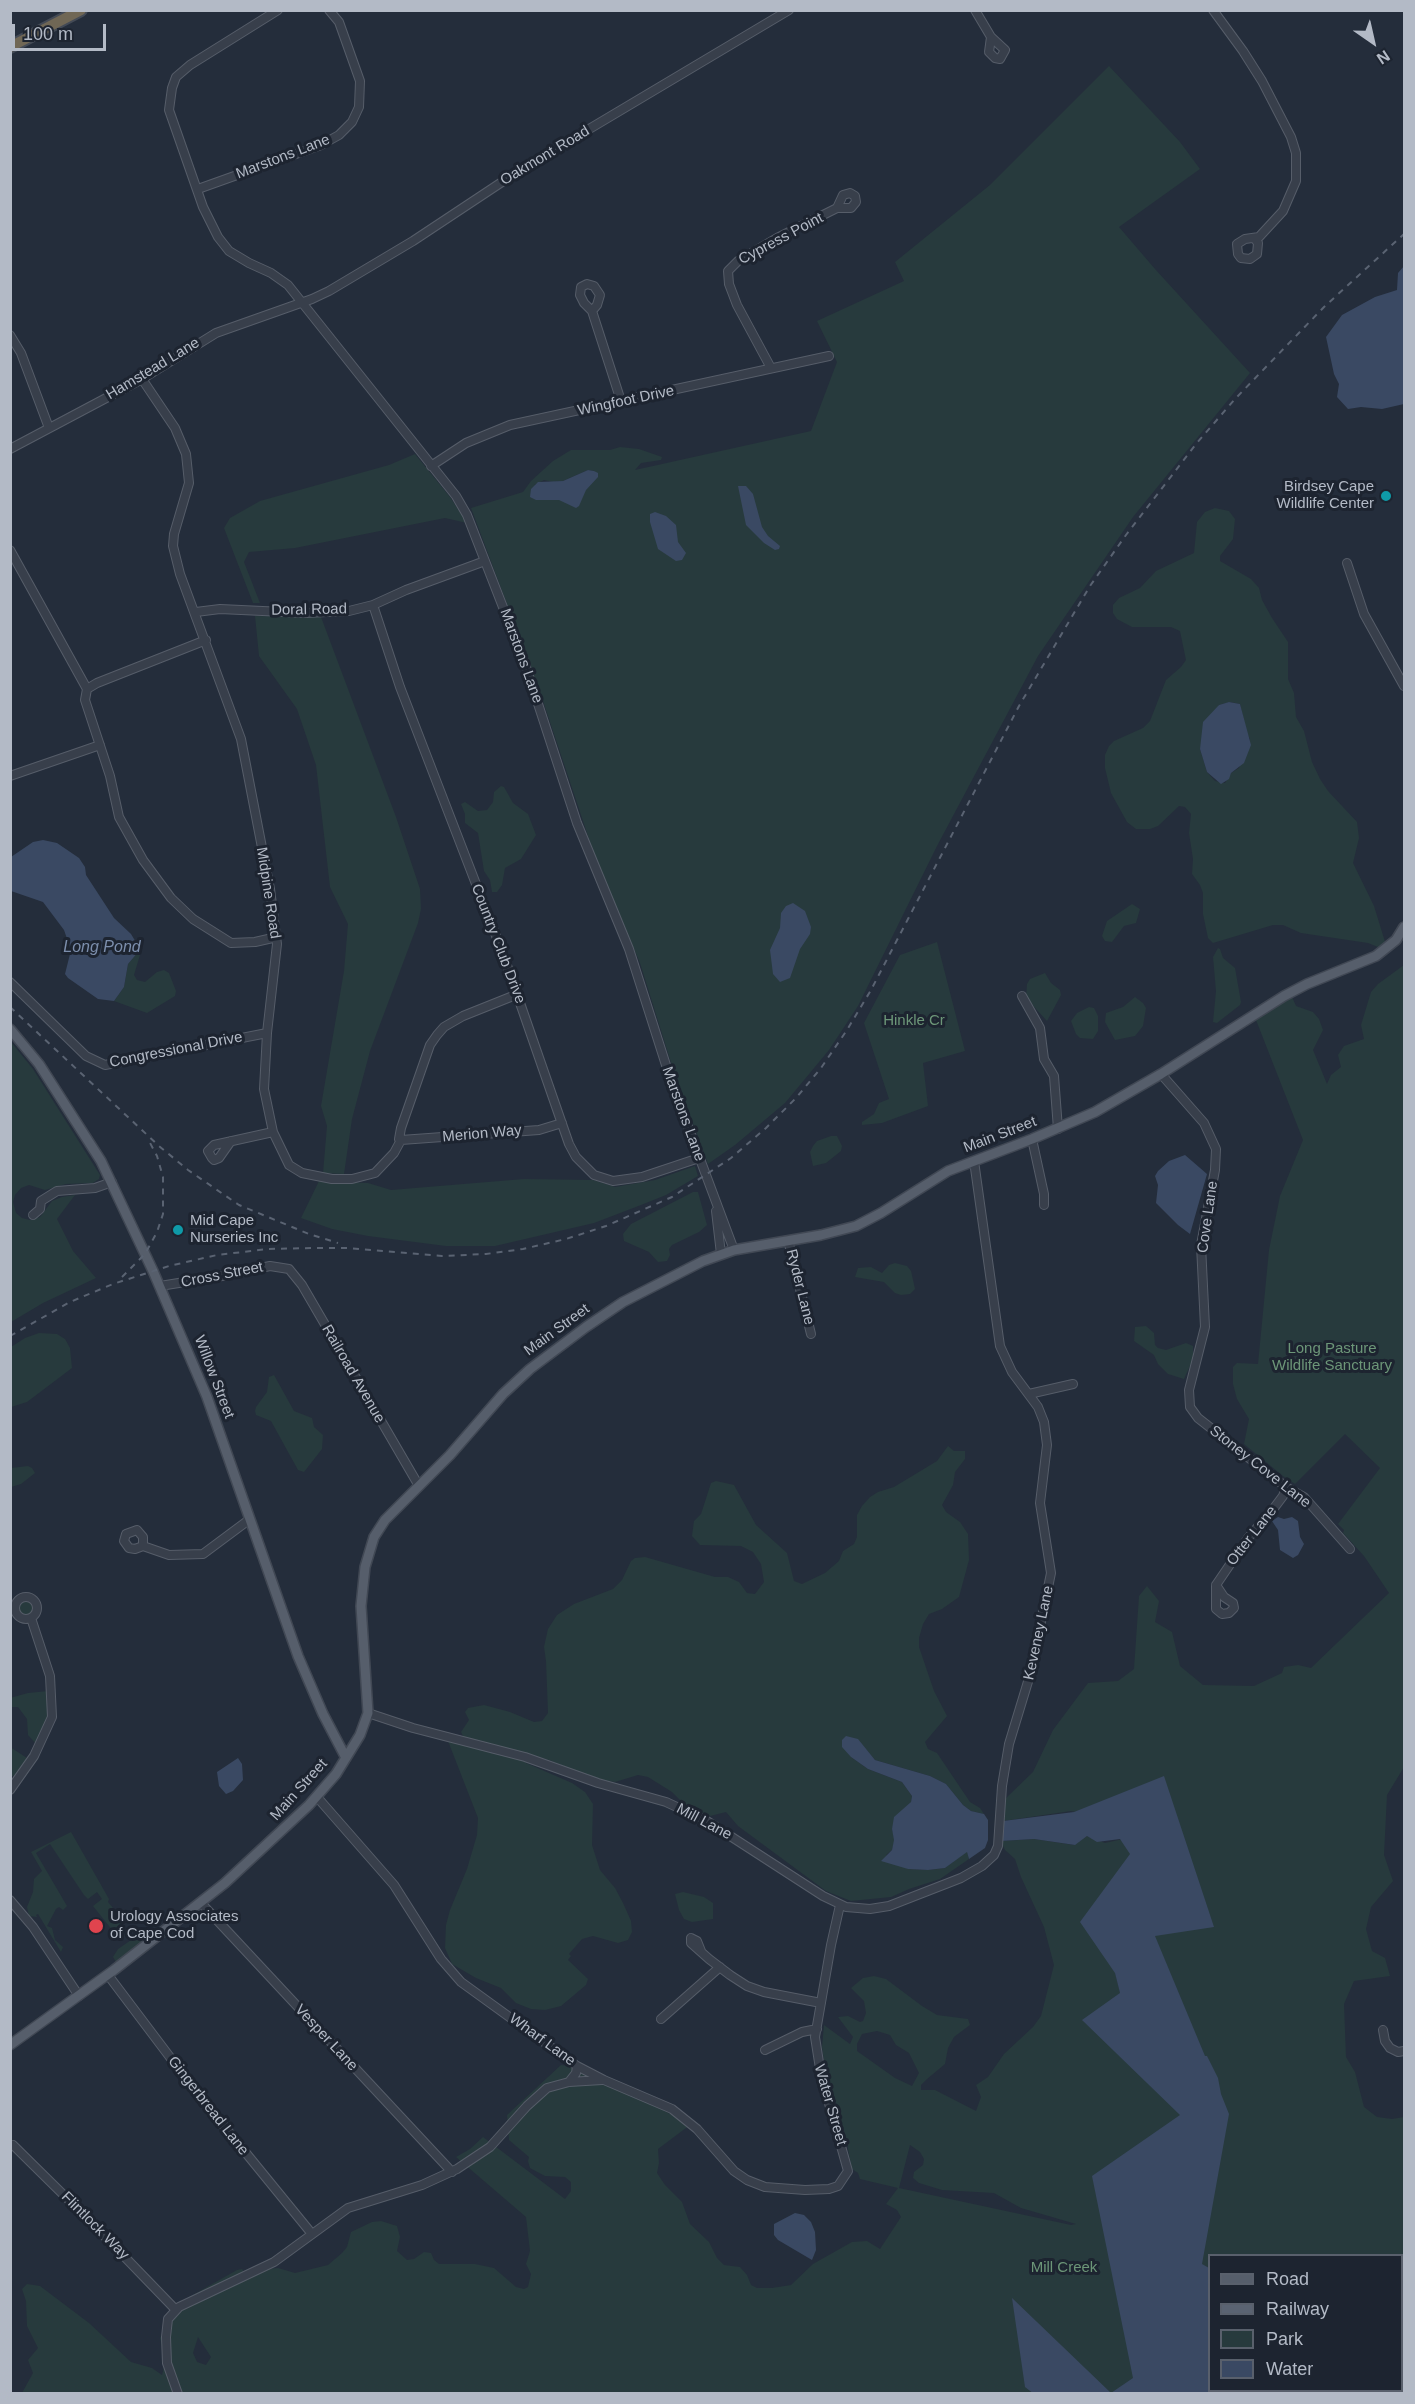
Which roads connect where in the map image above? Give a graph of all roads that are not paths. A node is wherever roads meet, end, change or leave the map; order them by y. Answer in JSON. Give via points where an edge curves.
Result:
{"nodes":[{"id":1,"x":81,"y":10,"type":"edge"},
{"id":2,"x":278,"y":10,"type":"edge"},
{"id":3,"x":329,"y":10,"type":"edge"},
{"id":4,"x":789,"y":10,"type":"edge"},
{"id":5,"x":975,"y":10,"type":"edge"},
{"id":6,"x":1213,"y":10,"type":"edge"},
{"id":7,"x":991,"y":37,"type":"dead end"},
{"id":8,"x":10,"y":47,"type":"edge"},
{"id":9,"x":198,"y":189,"type":"junction"},
{"id":10,"x":837,"y":208,"type":"dead end"},
{"id":11,"x":1255,"y":239,"type":"dead end"},
{"id":12,"x":302,"y":303,"type":"junction"},
{"id":13,"x":592,"y":311,"type":"dead end"},
{"id":14,"x":10,"y":335,"type":"edge"},
{"id":15,"x":829,"y":356,"type":"dead end"},
{"id":16,"x":771,"y":369,"type":"junction"},
{"id":17,"x":142,"y":379,"type":"junction"},
{"id":18,"x":621,"y":402,"type":"junction"},
{"id":19,"x":49,"y":428,"type":"junction"},
{"id":20,"x":10,"y":449,"type":"edge"},
{"id":21,"x":431,"y":466,"type":"junction"},
{"id":22,"x":10,"y":550,"type":"edge"},
{"id":23,"x":485,"y":561,"type":"junction"},
{"id":24,"x":1347,"y":563,"type":"dead end"},
{"id":25,"x":373,"y":605,"type":"junction"},
{"id":26,"x":196,"y":612,"type":"junction"},
{"id":27,"x":206,"y":640,"type":"junction"},
{"id":28,"x":1404,"y":686,"type":"edge"},
{"id":29,"x":87,"y":689,"type":"junction"},
{"id":30,"x":100,"y":745,"type":"junction"},
{"id":31,"x":10,"y":776,"type":"edge"},
{"id":32,"x":1404,"y":927,"type":"edge"},
{"id":33,"x":277,"y":937,"type":"junction"},
{"id":34,"x":10,"y":982,"type":"edge"},
{"id":35,"x":518,"y":994,"type":"junction"},
{"id":36,"x":1022,"y":996,"type":"dead end"},
{"id":37,"x":10,"y":1029,"type":"edge"},
{"id":38,"x":267,"y":1033,"type":"junction"},
{"id":39,"x":1161,"y":1074,"type":"junction"},
{"id":40,"x":562,"y":1123,"type":"junction"},
{"id":41,"x":1058,"y":1129,"type":"junction"},
{"id":42,"x":273,"y":1132,"type":"junction"},
{"id":43,"x":1032,"y":1139,"type":"junction"},
{"id":44,"x":401,"y":1140,"type":"junction"},
{"id":45,"x":231,"y":1141,"type":"dead end"},
{"id":46,"x":699,"y":1158,"type":"junction"},
{"id":47,"x":974,"y":1161,"type":"junction"},
{"id":48,"x":112,"y":1182,"type":"junction"},
{"id":49,"x":715,"y":1204,"type":"junction"},
{"id":50,"x":1044,"y":1205,"type":"dead end"},
{"id":51,"x":33,"y":1215,"type":"dead end"},
{"id":52,"x":788,"y":1240,"type":"junction"},
{"id":53,"x":734,"y":1250,"type":"junction"},
{"id":54,"x":721,"y":1254,"type":"junction"},
{"id":55,"x":283,"y":1266,"type":"joint"},
{"id":56,"x":160,"y":1286,"type":"junction"},
{"id":57,"x":811,"y":1334,"type":"dead end"},
{"id":58,"x":1073,"y":1384,"type":"dead end"},
{"id":59,"x":1029,"y":1395,"type":"junction"},
{"id":60,"x":1193,"y":1413,"type":"joint"},
{"id":61,"x":419,"y":1486,"type":"junction"},
{"id":62,"x":1286,"y":1486,"type":"junction"},
{"id":63,"x":250,"y":1519,"type":"junction"},
{"id":64,"x":143,"y":1546,"type":"dead end"},
{"id":65,"x":1350,"y":1549,"type":"dead end"},
{"id":66,"x":1216,"y":1585,"type":"dead end"},
{"id":67,"x":31,"y":1618,"type":"dead end"},
{"id":68,"x":368,"y":1713,"type":"junction"},
{"id":69,"x":346,"y":1758,"type":"junction"},
{"id":70,"x":10,"y":1790,"type":"edge"},
{"id":71,"x":317,"y":1797,"type":"junction"},
{"id":72,"x":999,"y":1830,"type":"joint"},
{"id":73,"x":10,"y":1900,"type":"edge"},
{"id":74,"x":201,"y":1903,"type":"junction"},
{"id":75,"x":840,"y":1905,"type":"junction"},
{"id":76,"x":701,"y":1951,"type":"dead end"},
{"id":77,"x":720,"y":1966,"type":"junction"},
{"id":78,"x":108,"y":1975,"type":"junction"},
{"id":79,"x":79,"y":1996,"type":"junction"},
{"id":80,"x":821,"y":2003,"type":"junction"},
{"id":81,"x":661,"y":2019,"type":"dead end"},
{"id":82,"x":817,"y":2029,"type":"junction"},
{"id":83,"x":1383,"y":2030,"type":"dead end"},
{"id":84,"x":10,"y":2046,"type":"edge"},
{"id":85,"x":765,"y":2050,"type":"dead end"},
{"id":86,"x":1404,"y":2051,"type":"edge"},
{"id":87,"x":577,"y":2066,"type":"junction"},
{"id":88,"x":604,"y":2080,"type":"junction"},
{"id":89,"x":569,"y":2082,"type":"junction"},
{"id":90,"x":13,"y":2145,"type":"dead end"},
{"id":91,"x":452,"y":2172,"type":"junction"},
{"id":92,"x":829,"y":2189,"type":"joint"},
{"id":93,"x":312,"y":2234,"type":"junction"},
{"id":94,"x":175,"y":2309,"type":"junction"},
{"id":95,"x":178,"y":2394,"type":"edge"}],
"edges":[{"from":1,"to":8,"type":"highway"},
{"from":2,"to":9,"type":"street","name":"Marstons Lane","via":[[176,77],[169,110]]},
{"from":3,"to":9,"type":"street","name":"Marstons Lane","via":[[339,22],[360,81],[359,107],[352,122],[321,145]]},
{"from":4,"to":12,"type":"street","name":"Oakmont Road","via":[[508,178],[413,242]]},
{"from":5,"to":7,"type":"street"},
{"from":6,"to":11,"type":"street","via":[[1262,81],[1296,153],[1293,192],[1277,220]]},
{"from":9,"to":12,"type":"street","name":"Marstons Lane","via":[[212,227],[229,251],[280,279]]},
{"from":10,"to":16,"type":"street","name":"Cypress Point","via":[[759,248],[728,271],[737,305]]},
{"from":12,"to":17,"type":"street","name":"Hamstead Lane","via":[[216,333]]},
{"from":12,"to":21,"type":"street","name":"Marstons Lane"},
{"from":13,"to":18,"type":"street"},
{"from":14,"to":19,"type":"street","via":[[21,353]]},
{"from":15,"to":16,"type":"street","name":"Wingfoot Drive"},
{"from":16,"to":18,"type":"street","name":"Wingfoot Drive"},
{"from":17,"to":19,"type":"street","name":"Hamstead Lane"},
{"from":17,"to":26,"type":"street","name":"Midpine Road","via":[[175,429],[188,462],[188,493],[174,546],[180,574]]},
{"from":18,"to":21,"type":"street","name":"Wingfoot Drive","via":[[501,428],[466,443]]},
{"from":19,"to":20,"type":"street","name":"Hamstead Lane"},
{"from":21,"to":23,"type":"street","name":"Marstons Lane","via":[[463,506]]},
{"from":22,"to":29,"type":"street"},
{"from":23,"to":25,"type":"street","name":"Doral Road"},
{"from":23,"to":46,"type":"street","name":"Marstons Lane","via":[[524,661],[577,823],[632,957]]},
{"from":24,"to":28,"type":"street","via":[[1364,614]]},
{"from":25,"to":26,"type":"street","name":"Doral Road","via":[[325,612]]},
{"from":25,"to":35,"type":"street","name":"Country Club Drive","via":[[400,687]]},
{"from":26,"to":27,"type":"street","name":"Midpine Road"},
{"from":27,"to":29,"type":"street"},
{"from":27,"to":33,"type":"street","name":"Midpine Road","via":[[241,739]]},
{"from":29,"to":30,"type":"street","via":[[85,700]]},
{"from":30,"to":31,"type":"street"},
{"from":30,"to":33,"type":"street","via":[[124,827],[152,873],[177,904],[231,943]]},
{"from":32,"to":39,"type":"main road","name":"Main Street","via":[[1396,940],[1376,956],[1299,988]]},
{"from":33,"to":38,"type":"street","name":"Midpine Road"},
{"from":34,"to":38,"type":"street","name":"Congressional Drive","via":[[86,1056],[105,1065]]},
{"from":35,"to":40,"type":"street","name":"Country Club Drive"},
{"from":35,"to":44,"type":"street","name":"Midpine Road","via":[[453,1021],[437,1035],[401,1128]]},
{"from":36,"to":41,"type":"street","via":[[1040,1028],[1044,1059],[1054,1076]]},
{"from":37,"to":48,"type":"main road","name":"Willow Street","via":[[48,1078]]},
{"from":38,"to":42,"type":"street","name":"Midpine Road","via":[[264,1089]]},
{"from":39,"to":41,"type":"main road","name":"Main Street"},
{"from":39,"to":60,"type":"street","name":"Cove Lane","via":[[1204,1123],[1216,1149],[1201,1245],[1206,1318],[1189,1390]]},
{"from":40,"to":44,"type":"street","name":"Merion Way","via":[[539,1130]]},
{"from":40,"to":46,"type":"street","name":"Country Club Drive","via":[[576,1157],[604,1179],[642,1177]]},
{"from":41,"to":43,"type":"main road","name":"Main Street"},
{"from":42,"to":44,"type":"street","name":"Midpine Road","via":[[294,1170],[332,1179],[375,1173]]},
{"from":42,"to":45,"type":"street"},
{"from":43,"to":47,"type":"main road","name":"Main Street"},
{"from":43,"to":50,"type":"street"},
{"from":46,"to":49,"type":"street","name":"Marstons Lane"},
{"from":47,"to":52,"type":"main road","name":"Main Street","via":[[941,1175],[871,1220]]},
{"from":47,"to":59,"type":"street","name":"Keveney Lane","via":[[1000,1346]]},
{"from":48,"to":51,"type":"street","via":[[95,1188],[57,1191],[40,1198],[40,1209]]},
{"from":48,"to":56,"type":"main road","name":"Willow Street"},
{"from":49,"to":53,"type":"street","name":"Marstons Lane"},
{"from":49,"to":54,"type":"street","name":"Marstons Lane"},
{"from":52,"to":53,"type":"main road","name":"Main Street"},
{"from":52,"to":57,"type":"street","name":"Ryder Lane"},
{"from":53,"to":54,"type":"main road","name":"Main Street"},
{"from":54,"to":61,"type":"main road","name":"Main Street","via":[[623,1302],[530,1369]]},
{"from":55,"to":56,"type":"street","name":"Cross Street"},
{"from":55,"to":61,"type":"street","name":"Railroad Avenue","via":[[302,1285]]},
{"from":56,"to":63,"type":"main road","name":"Willow Street","via":[[207,1397]]},
{"from":58,"to":59,"type":"street"},
{"from":59,"to":72,"type":"street","name":"Keveney Lane","via":[[1042,1415],[1046,1435],[1040,1503],[1051,1573],[1030,1675],[1009,1744]]},
{"from":60,"to":62,"type":"street","name":"Stoney Cove Lane"},
{"from":61,"to":68,"type":"main road","name":"Main Street","via":[[381,1525],[367,1559],[361,1606]]},
{"from":62,"to":65,"type":"street","name":"Stoney Cove Lane","via":[[1304,1497]]},
{"from":62,"to":66,"type":"street","name":"Otter Lane","via":[[1283,1496]]},
{"from":63,"to":64,"type":"street","via":[[203,1554],[169,1555]]},
{"from":63,"to":69,"type":"main road","name":"Willow Street","via":[[311,1688]]},
{"from":67,"to":70,"type":"street","via":[[50,1676],[52,1717],[34,1756]]},
{"from":68,"to":69,"type":"main road","name":"Main Street"},
{"from":68,"to":75,"type":"street","name":"Mill Lane","via":[[666,1802],[707,1821]]},
{"from":69,"to":71,"type":"main road","name":"Main Street"},
{"from":71,"to":74,"type":"main road","name":"Main Street"},
{"from":71,"to":87,"type":"street","name":"Wharf Lane","via":[[394,1886],[448,1968]]},
{"from":72,"to":75,"type":"street","name":"Mill Lane","via":[[994,1855],[973,1872],[889,1906],[856,1909]]},
{"from":73,"to":79,"type":"street"},
{"from":74,"to":78,"type":"main road","name":"Main Street"},
{"from":74,"to":91,"type":"street","name":"Vesper Lane"},
{"from":75,"to":80,"type":"street","name":"Water Street"},
{"from":76,"to":77,"type":"street"},
{"from":77,"to":80,"type":"street","via":[[757,1990]]},
{"from":77,"to":81,"type":"street"},
{"from":78,"to":79,"type":"main road","name":"Main Street"},
{"from":78,"to":93,"type":"street","name":"Gingerbread Lane"},
{"from":79,"to":84,"type":"main road","name":"Main Street"},
{"from":80,"to":82,"type":"street","name":"Water Street"},
{"from":82,"to":85,"type":"street"},
{"from":82,"to":92,"type":"street","name":"Water Street","via":[[818,2065],[848,2171],[838,2186]]},
{"from":83,"to":86,"type":"street","via":[[1390,2048]]},
{"from":87,"to":88,"type":"street","name":"Wharf Lane"},
{"from":87,"to":89,"type":"street"},
{"from":88,"to":89,"type":"street"},
{"from":88,"to":92,"type":"street","name":"Wharf Lane","via":[[672,2109],[697,2129],[734,2171],[753,2183]]},
{"from":89,"to":91,"type":"street","via":[[543,2091],[490,2147]]},
{"from":90,"to":94,"type":"street","name":"Flintlock Way"},
{"from":91,"to":93,"type":"street","via":[[352,2206]]},
{"from":93,"to":94,"type":"street","via":[[266,2267]]},
{"from":94,"to":95,"type":"street","via":[[166,2327],[166,2355]]}]}
